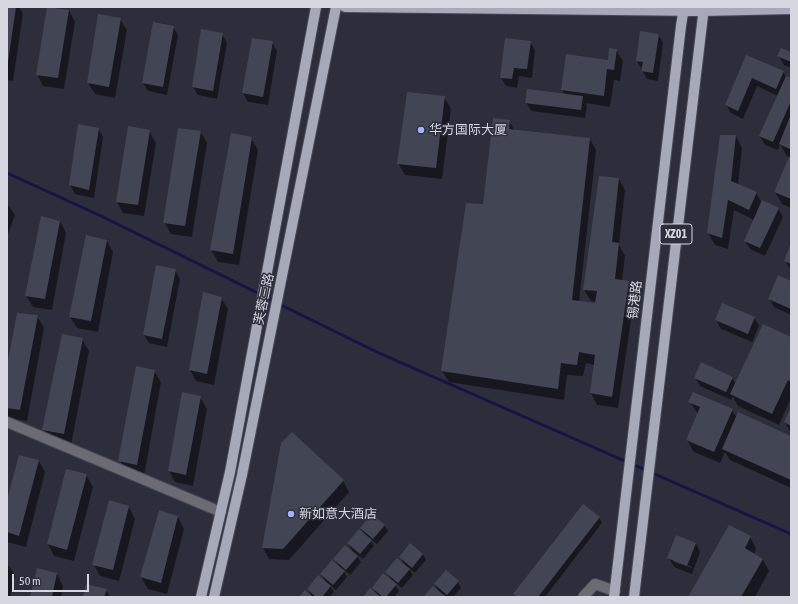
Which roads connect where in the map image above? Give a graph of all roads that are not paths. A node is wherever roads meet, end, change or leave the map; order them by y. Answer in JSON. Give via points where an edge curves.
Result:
{"nodes":[{"id":1,"x":316,"y":7,"type":"edge"},
{"id":2,"x":336,"y":7,"type":"edge"},
{"id":3,"x":345,"y":7,"type":"edge"},
{"id":4,"x":684,"y":9,"type":"edge"},
{"id":5,"x":704,"y":9,"type":"edge"},
{"id":6,"x":791,"y":9,"type":"edge"},
{"id":7,"x":7,"y":422,"type":"edge"},
{"id":8,"x":221,"y":512,"type":"junction"},
{"id":9,"x":615,"y":594,"type":"edge"},
{"id":10,"x":201,"y":597,"type":"edge"},
{"id":11,"x":214,"y":597,"type":"edge"},
{"id":12,"x":583,"y":597,"type":"edge"},
{"id":13,"x":634,"y":597,"type":"edge"}],
"edges":[{"from":1,"to":8,"type":"main road","name":"芙蓉三路"},
{"from":2,"to":11,"type":"main road","name":"芙蓉三路","via":[[242,475]]},
{"from":3,"to":4,"type":"main road"},
{"from":4,"to":5,"type":"main road"},
{"from":4,"to":9,"type":"main road","name":"锡港路","number":"XZ01"},
{"from":5,"to":6,"type":"main road"},
{"from":5,"to":13,"type":"main road","number":"XZ01"},
{"from":7,"to":8,"type":"street"},
{"from":8,"to":10,"type":"main road","name":"芙蓉三路"},
{"from":9,"to":12,"type":"street","via":[[595,584]]}]}
